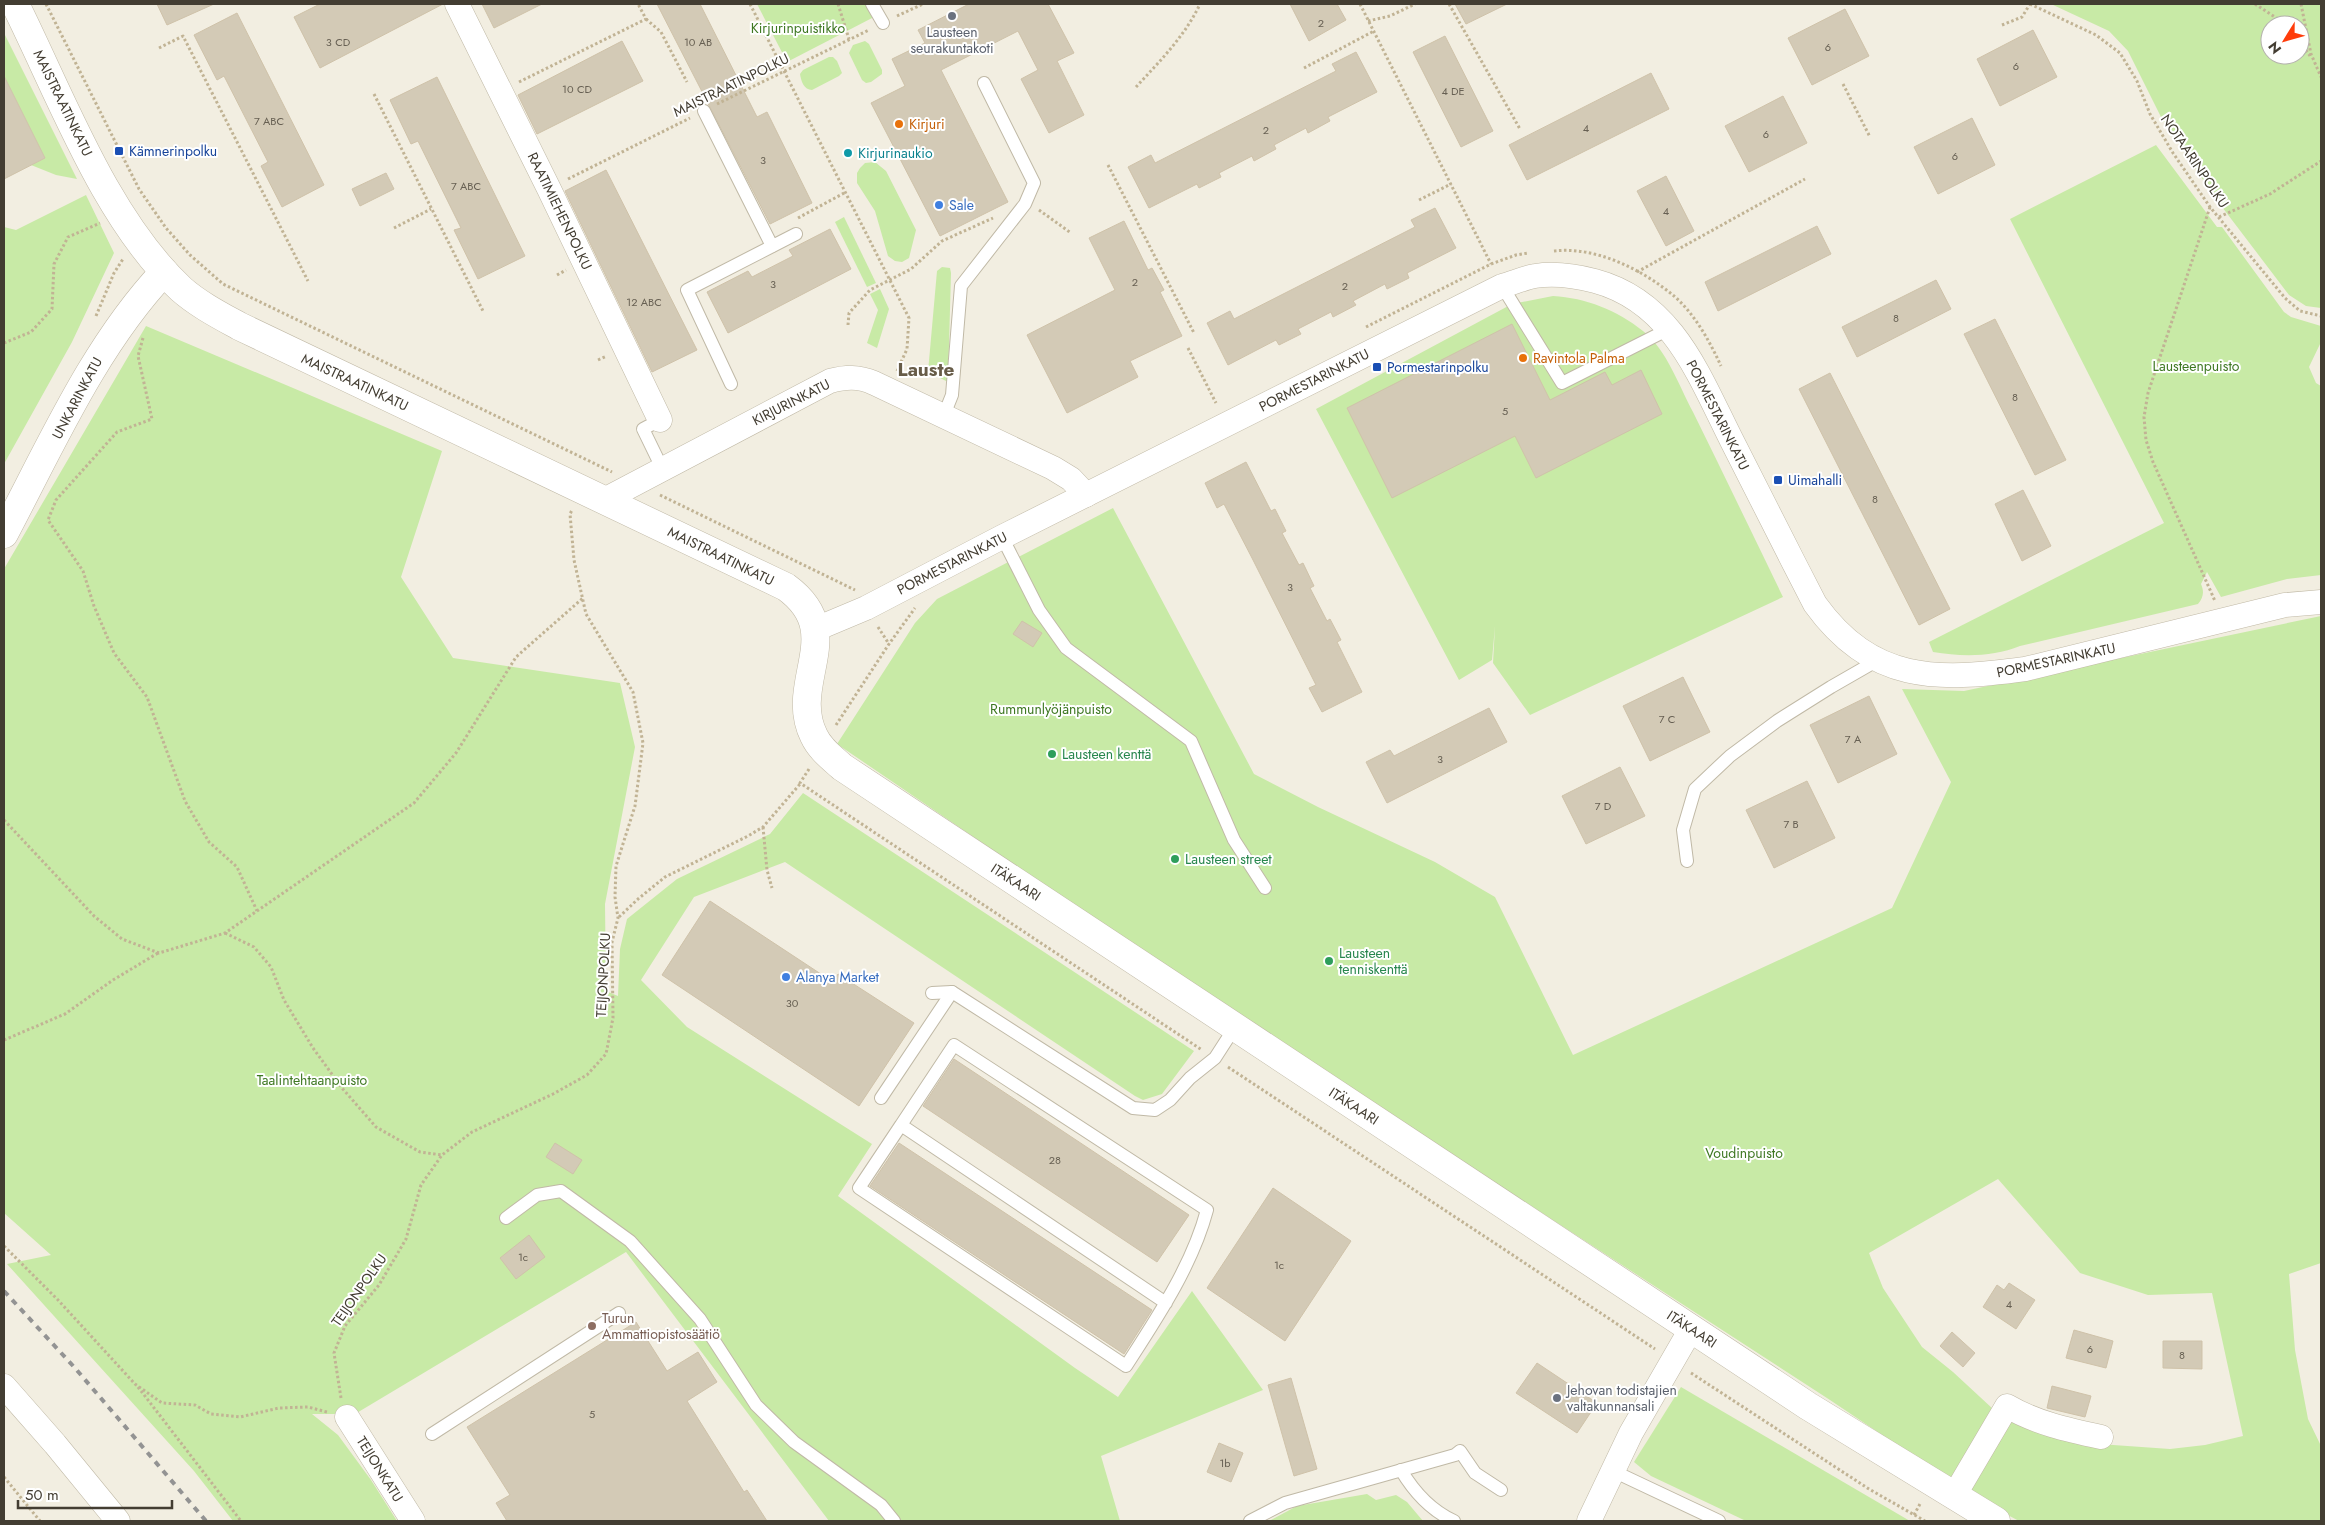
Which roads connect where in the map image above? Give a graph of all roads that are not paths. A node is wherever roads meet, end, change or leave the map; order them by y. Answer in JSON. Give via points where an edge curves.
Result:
{"nodes":[{"id":1,"x":15,"y":4,"type":"edge"},
{"id":2,"x":457,"y":4,"type":"edge"},
{"id":3,"x":872,"y":4,"type":"edge"},
{"id":4,"x":883,"y":24,"type":"road end"},
{"id":5,"x":984,"y":83,"type":"dead end"},
{"id":6,"x":704,"y":111,"type":"road end"},
{"id":7,"x":796,"y":234,"type":"road end"},
{"id":8,"x":772,"y":246,"type":"junction"},
{"id":9,"x":164,"y":272,"type":"junction"},
{"id":10,"x":1502,"y":286,"type":"junction"},
{"id":11,"x":1669,"y":329,"type":"junction"},
{"id":12,"x":731,"y":384,"type":"dead end"},
{"id":13,"x":944,"y":415,"type":"junction"},
{"id":14,"x":660,"y":420,"type":"joint"},
{"id":15,"x":662,"y":468,"type":"junction"},
{"id":16,"x":594,"y":495,"type":"junction"},
{"id":17,"x":1086,"y":495,"type":"junction"},
{"id":18,"x":4,"y":534,"type":"edge"},
{"id":19,"x":1002,"y":537,"type":"junction"},
{"id":20,"x":2321,"y":602,"type":"edge"},
{"id":21,"x":816,"y":630,"type":"junction"},
{"id":22,"x":1878,"y":660,"type":"junction"},
{"id":23,"x":1687,"y":860,"type":"dead end"},
{"id":24,"x":1265,"y":888,"type":"dead end"},
{"id":25,"x":952,"y":992,"type":"junction"},
{"id":26,"x":932,"y":993,"type":"dead end"},
{"id":27,"x":1235,"y":1027,"type":"junction"},
{"id":28,"x":881,"y":1098,"type":"dead end"},
{"id":29,"x":901,"y":1125,"type":"junction"},
{"id":30,"x":506,"y":1218,"type":"dead end"},
{"id":31,"x":1166,"y":1303,"type":"junction"},
{"id":32,"x":620,"y":1313,"type":"dead end"},
{"id":33,"x":1691,"y":1328,"type":"junction"},
{"id":34,"x":4,"y":1386,"type":"edge"},
{"id":35,"x":347,"y":1418,"type":"road end"},
{"id":36,"x":432,"y":1434,"type":"dead end"},
{"id":37,"x":2101,"y":1437,"type":"dead end"},
{"id":38,"x":1401,"y":1470,"type":"junction"},
{"id":39,"x":1614,"y":1471,"type":"junction"},
{"id":40,"x":1501,"y":1490,"type":"dead end"},
{"id":41,"x":1954,"y":1496,"type":"junction"},
{"id":42,"x":118,"y":1521,"type":"edge"},
{"id":43,"x":413,"y":1521,"type":"edge"},
{"id":44,"x":894,"y":1521,"type":"edge"},
{"id":45,"x":1250,"y":1521,"type":"edge"},
{"id":46,"x":1454,"y":1521,"type":"edge"},
{"id":47,"x":1589,"y":1521,"type":"edge"},
{"id":48,"x":1719,"y":1521,"type":"edge"},
{"id":49,"x":1996,"y":1521,"type":"edge"}],
"edges":[{"from":1,"to":9,"type":"street","name":"MAISTRAATINKATU","via":[[110,196]]},
{"from":2,"to":14,"type":"street","name":"RAATIMIEHENPOLKU"},
{"from":3,"to":4,"type":"lane"},
{"from":5,"to":13,"type":"lane","via":[[1034,184],[1025,204],[961,286],[952,395]]},
{"from":6,"to":8,"type":"lane"},
{"from":7,"to":8,"type":"lane"},
{"from":8,"to":12,"type":"lane","via":[[687,290]]},
{"from":9,"to":16,"type":"street","name":"MAISTRAATINKATU","via":[[203,305],[239,326]]},
{"from":9,"to":18,"type":"street","name":"UNKARINKATU","via":[[138,299],[101,353]]},
{"from":10,"to":11,"type":"street","name":"PORMESTARINKATU","via":[[1535,276],[1558,275],[1595,281],[1637,299],[1655,312]]},
{"from":10,"to":11,"type":"lane","via":[[1562,383]]},
{"from":10,"to":17,"type":"street","name":"PORMESTARINKATU"},
{"from":11,"to":22,"type":"street","name":"PORMESTARINKATU","via":[[1697,370],[1815,604],[1847,640]]},
{"from":13,"to":15,"type":"street","name":"KIRJURINKATU","via":[[864,378],[848,377],[830,381]]},
{"from":13,"to":17,"type":"street","name":"KIRJURINKATU","via":[[1053,468],[1071,479]]},
{"from":14,"to":15,"type":"lane","via":[[643,429]]},
{"from":15,"to":16,"type":"street","name":"KIRJURINKATU","via":[[634,482]]},
{"from":16,"to":21,"type":"street","name":"MAISTRAATINKATU","via":[[786,587],[802,603]]},
{"from":17,"to":19,"type":"street","name":"PORMESTARINKATU"},
{"from":19,"to":21,"type":"street","name":"PORMESTARINKATU","via":[[866,608]]},
{"from":19,"to":24,"type":"lane","via":[[1039,610],[1066,648],[1191,741],[1234,840]]},
{"from":20,"to":22,"type":"street","name":"PORMESTARINKATU","via":[[2286,605],[2025,669],[1985,675],[1924,674]]},
{"from":21,"to":27,"type":"street","name":"ITÄKAARI","via":[[816,649],[806,703],[813,735],[821,748],[850,772]]},
{"from":22,"to":23,"type":"lane","via":[[1777,721],[1730,756],[1695,789],[1682,830]]},
{"from":25,"to":26,"type":"lane"},
{"from":25,"to":27,"type":"lane","via":[[1133,1108],[1155,1110],[1170,1100],[1215,1058]]},
{"from":25,"to":28,"type":"lane"},
{"from":27,"to":33,"type":"street","name":"ITÄKAARI"},
{"from":29,"to":31,"type":"lane"},
{"from":29,"to":31,"type":"lane","via":[[859,1188],[1126,1366]]},
{"from":29,"to":31,"type":"lane","via":[[954,1045],[1207,1210],[1203,1227]]},
{"from":30,"to":44,"type":"lane","via":[[536,1195],[560,1191],[630,1241],[700,1319],[756,1405],[794,1442],[881,1505]]},
{"from":32,"to":36,"type":"lane"},
{"from":33,"to":39,"type":"street","via":[[1631,1433]]},
{"from":33,"to":41,"type":"street","name":"ITÄKAARI","via":[[1808,1406]]},
{"from":34,"to":42,"type":"street"},
{"from":35,"to":43,"type":"street","name":"TEIJONKATU"},
{"from":37,"to":41,"type":"street","via":[[2056,1427],[2006,1406]]},
{"from":38,"to":40,"type":"lane","via":[[1460,1452],[1475,1473]]},
{"from":38,"to":45,"type":"lane","via":[[1285,1503]]},
{"from":38,"to":46,"type":"lane","via":[[1426,1503]]},
{"from":39,"to":47,"type":"street"},
{"from":39,"to":48,"type":"lane"},
{"from":41,"to":49,"type":"street","name":"ITÄKAARI"}]}
